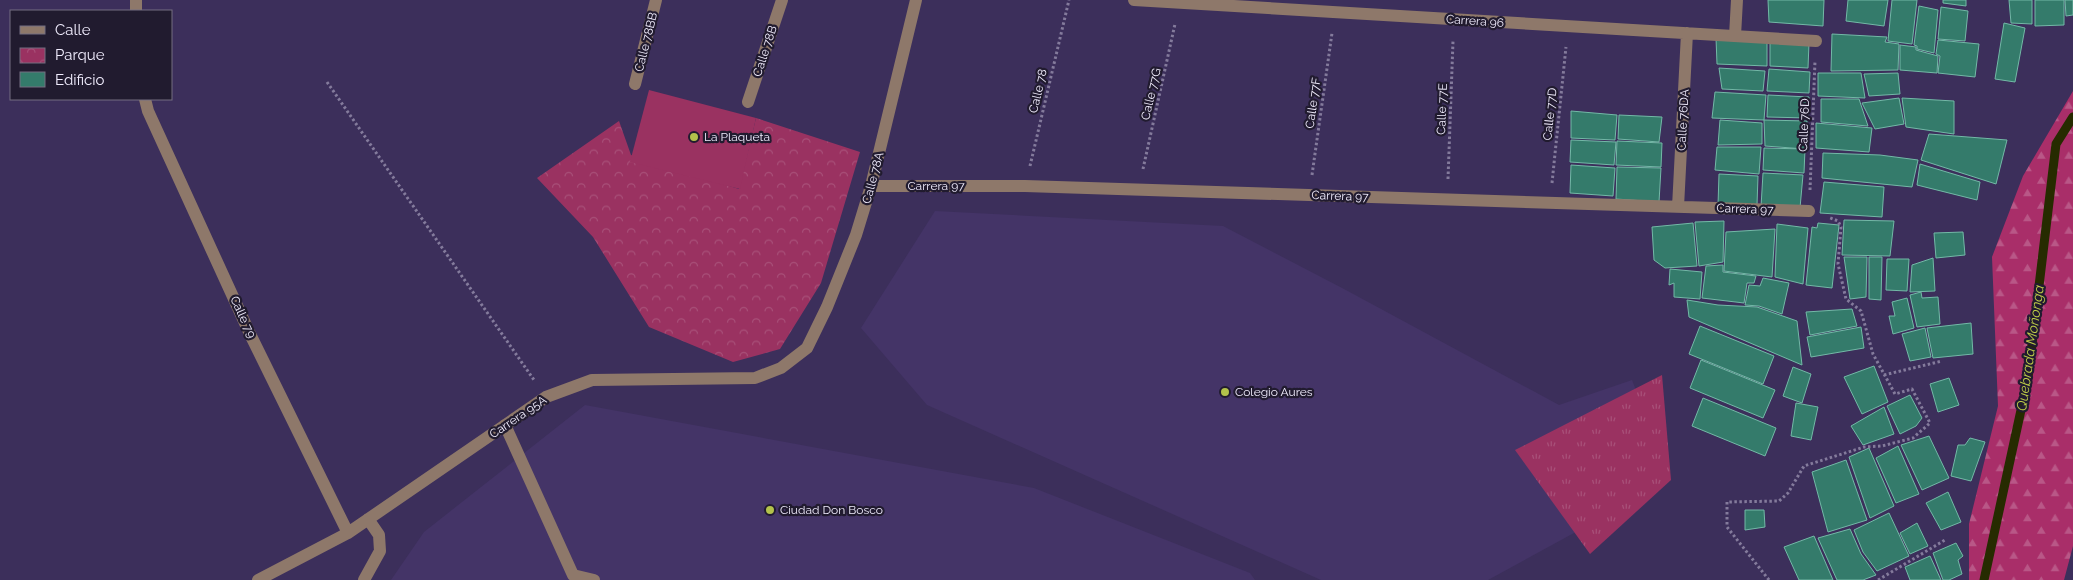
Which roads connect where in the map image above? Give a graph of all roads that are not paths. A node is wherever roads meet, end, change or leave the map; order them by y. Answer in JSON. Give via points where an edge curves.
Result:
{"nodes":[{"id":1,"x":656,"y":0,"type":"edge"},
{"id":2,"x":782,"y":0,"type":"edge"},
{"id":3,"x":916,"y":0,"type":"edge"},
{"id":4,"x":1134,"y":0,"type":"edge"},
{"id":5,"x":1737,"y":0,"type":"edge"},
{"id":6,"x":1687,"y":33,"type":"junction"},
{"id":7,"x":1734,"y":36,"type":"junction"},
{"id":8,"x":1816,"y":40,"type":"road end"},
{"id":9,"x":635,"y":84,"type":"dead end"},
{"id":10,"x":144,"y":100,"type":"edge"},
{"id":11,"x":748,"y":102,"type":"dead end"},
{"id":12,"x":872,"y":186,"type":"junction"},
{"id":13,"x":1678,"y":207,"type":"junction"},
{"id":14,"x":1809,"y":211,"type":"road end"},
{"id":15,"x":807,"y":348,"type":"joint"},
{"id":16,"x":505,"y":425,"type":"junction"},
{"id":17,"x":368,"y":519,"type":"junction"},
{"id":18,"x":348,"y":533,"type":"junction"},
{"id":19,"x":258,"y":580,"type":"edge"},
{"id":20,"x":364,"y":580,"type":"edge"},
{"id":21,"x":594,"y":580,"type":"edge"}],
"edges":[{"from":1,"to":9,"type":"street","name":"Calle 78BB"},
{"from":2,"to":11,"type":"street","name":"Calle 78B"},
{"from":3,"to":12,"type":"street","name":"Calle 78A"},
{"from":4,"to":6,"type":"street","name":"Carrera 96"},
{"from":5,"to":7,"type":"street"},
{"from":6,"to":7,"type":"street","name":"Carrera 96"},
{"from":6,"to":13,"type":"street","name":"Calle 76DA"},
{"from":7,"to":8,"type":"street","name":"Carrera 96"},
{"from":10,"to":18,"type":"street","name":"Calle 79","via":[[250,334]]},
{"from":12,"to":13,"type":"street","name":"Carrera 97","via":[[1025,186]]},
{"from":12,"to":15,"type":"street","name":"Calle 78A","via":[[856,235]]},
{"from":13,"to":14,"type":"street","name":"Carrera 97"},
{"from":15,"to":16,"type":"street","name":"Carrera 95A","via":[[781,368],[755,378],[592,380],[546,397]]},
{"from":16,"to":17,"type":"street","name":"Carrera 95A"},
{"from":16,"to":21,"type":"street","via":[[573,575]]},
{"from":17,"to":18,"type":"street","name":"Carrera 95A"},
{"from":17,"to":20,"type":"street","via":[[379,535],[380,551]]},
{"from":18,"to":19,"type":"street","name":"Carrera 95A"}]}
